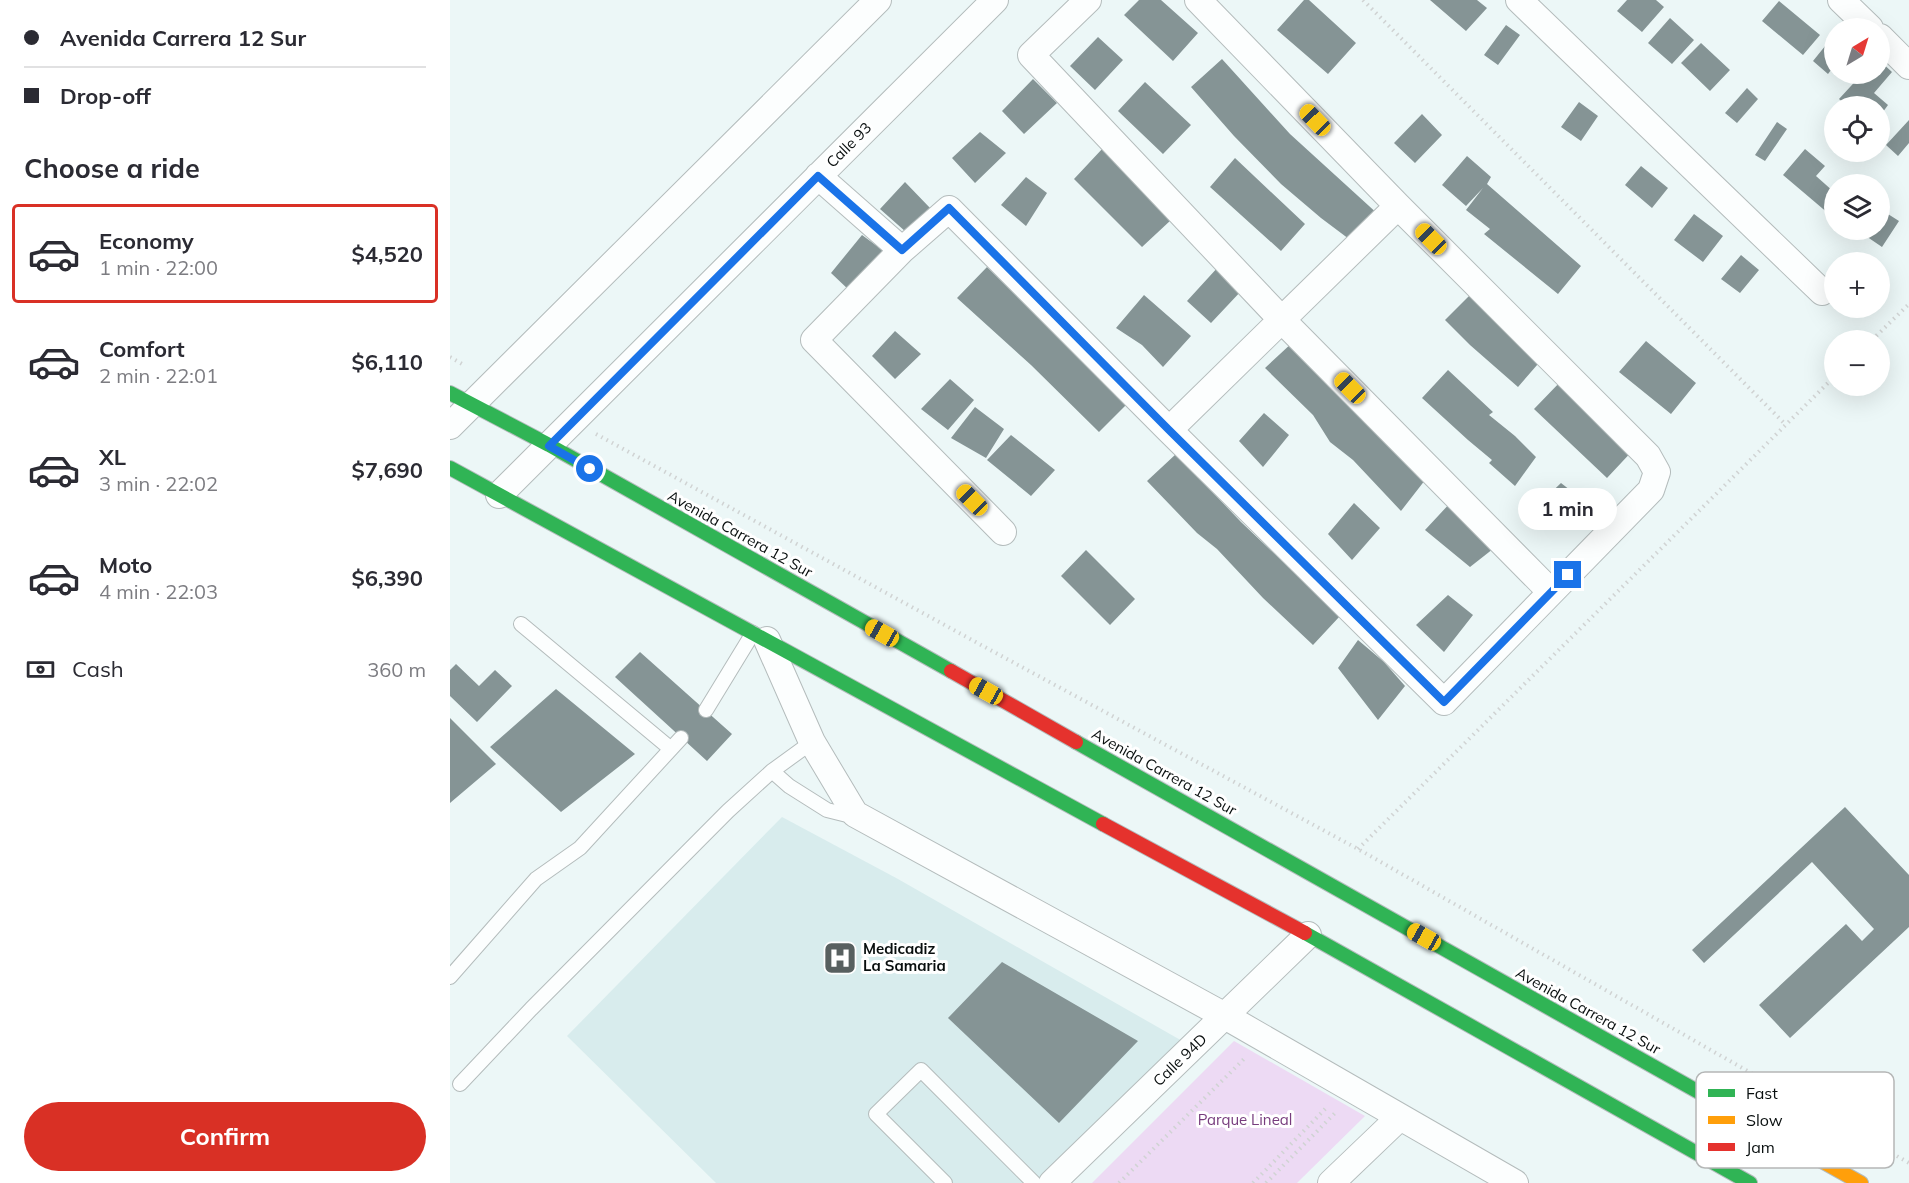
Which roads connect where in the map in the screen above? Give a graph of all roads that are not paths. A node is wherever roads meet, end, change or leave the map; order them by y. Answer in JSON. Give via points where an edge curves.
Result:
{"nodes":[{"id":1,"x":878,"y":0,"type":"edge"},
{"id":2,"x":995,"y":0,"type":"edge"},
{"id":3,"x":1088,"y":0,"type":"edge"},
{"id":4,"x":1198,"y":0,"type":"edge"},
{"id":5,"x":1519,"y":0,"type":"edge"},
{"id":6,"x":1841,"y":0,"type":"edge"},
{"id":7,"x":1860,"y":18,"type":"edge"},
{"id":8,"x":1890,"y":48,"type":"edge"},
{"id":9,"x":1909,"y":66,"type":"edge"},
{"id":10,"x":818,"y":176,"type":"junction"},
{"id":11,"x":1398,"y":206,"type":"junction"},
{"id":12,"x":902,"y":250,"type":"junction"},
{"id":13,"x":1822,"y":292,"type":"dead end"},
{"id":14,"x":1282,"y":320,"type":"junction"},
{"id":15,"x":450,"y":393,"type":"edge"},
{"id":16,"x":472,"y":405,"type":"junction"},
{"id":17,"x":450,"y":426,"type":"edge"},
{"id":18,"x":1169,"y":430,"type":"junction"},
{"id":19,"x":549,"y":446,"type":"junction"},
{"id":20,"x":450,"y":468,"type":"edge"},
{"id":21,"x":500,"y":495,"type":"junction"},
{"id":22,"x":1003,"y":532,"type":"dead end"},
{"id":23,"x":1551,"y":592,"type":"junction"},
{"id":24,"x":521,"y":624,"type":"dead end"},
{"id":25,"x":760,"y":636,"type":"junction"},
{"id":26,"x":706,"y":711,"type":"dead end"},
{"id":27,"x":681,"y":738,"type":"dead end"},
{"id":28,"x":812,"y":742,"type":"junction"},
{"id":29,"x":671,"y":749,"type":"junction"},
{"id":30,"x":772,"y":771,"type":"junction"},
{"id":31,"x":855,"y":813,"type":"junction"},
{"id":32,"x":1308,"y":935,"type":"junction"},
{"id":33,"x":450,"y":977,"type":"edge"},
{"id":34,"x":1225,"y":1016,"type":"junction"},
{"id":35,"x":460,"y":1084,"type":"dead end"},
{"id":36,"x":1696,"y":1090,"type":"edge"},
{"id":37,"x":1400,"y":1117,"type":"junction"},
{"id":38,"x":1696,"y":1153,"type":"edge"},
{"id":39,"x":1722,"y":1168,"type":"edge"},
{"id":40,"x":1834,"y":1168,"type":"edge"},
{"id":41,"x":945,"y":1183,"type":"edge"},
{"id":42,"x":1034,"y":1183,"type":"edge"},
{"id":43,"x":1052,"y":1183,"type":"edge"},
{"id":44,"x":1331,"y":1183,"type":"edge"},
{"id":45,"x":1515,"y":1183,"type":"edge"},
{"id":46,"x":1749,"y":1183,"type":"edge"},
{"id":47,"x":1861,"y":1183,"type":"edge"}],
"edges":[{"from":1,"to":16,"type":"street"},
{"from":2,"to":10,"type":"street","name":"Calle 93"},
{"from":3,"to":14,"type":"street","via":[[1031,55]]},
{"from":4,"to":11,"type":"street"},
{"from":5,"to":13,"type":"street"},
{"from":6,"to":7,"type":"street"},
{"from":8,"to":9,"type":"street"},
{"from":10,"to":12,"type":"street"},
{"from":10,"to":19,"type":"street","name":"Calle 93"},
{"from":11,"to":14,"type":"street"},
{"from":11,"to":23,"type":"street","via":[[1648,456],[1657,472],[1651,490]]},
{"from":12,"to":18,"type":"street","via":[[949,208]]},
{"from":12,"to":22,"type":"street","via":[[814,340]]},
{"from":14,"to":18,"type":"street"},
{"from":14,"to":23,"type":"street"},
{"from":15,"to":16,"type":"street","name":"Avenida Carrera 12 Sur"},
{"from":16,"to":17,"type":"street"},
{"from":16,"to":19,"type":"street","name":"Avenida Carrera 12 Sur"},
{"from":18,"to":23,"type":"street","via":[[1444,702]]},
{"from":19,"to":21,"type":"street","name":"Calle 93"},
{"from":19,"to":36,"type":"street","name":"Avenida Carrera 12 Sur"},
{"from":20,"to":21,"type":"street"},
{"from":21,"to":25,"type":"street"},
{"from":24,"to":29,"type":"lane"},
{"from":25,"to":26,"type":"lane"},
{"from":25,"to":28,"type":"street"},
{"from":25,"to":32,"type":"street"},
{"from":27,"to":29,"type":"lane"},
{"from":28,"to":30,"type":"lane"},
{"from":28,"to":31,"type":"street"},
{"from":29,"to":33,"type":"lane","via":[[580,848],[536,879]]},
{"from":30,"to":31,"type":"lane","via":[[827,810],[850,816]]},
{"from":30,"to":35,"type":"lane"},
{"from":31,"to":34,"type":"street"},
{"from":32,"to":34,"type":"street","name":"Calle 94D"},
{"from":32,"to":38,"type":"street"},
{"from":34,"to":37,"type":"street"},
{"from":34,"to":43,"type":"street","name":"Calle 94D"},
{"from":37,"to":44,"type":"street"},
{"from":37,"to":45,"type":"street"},
{"from":39,"to":46,"type":"street"},
{"from":40,"to":47,"type":"street","name":"Avenida Carrera 12 Sur"},
{"from":41,"to":42,"type":"lane","via":[[876,1114],[921,1070]]}]}
